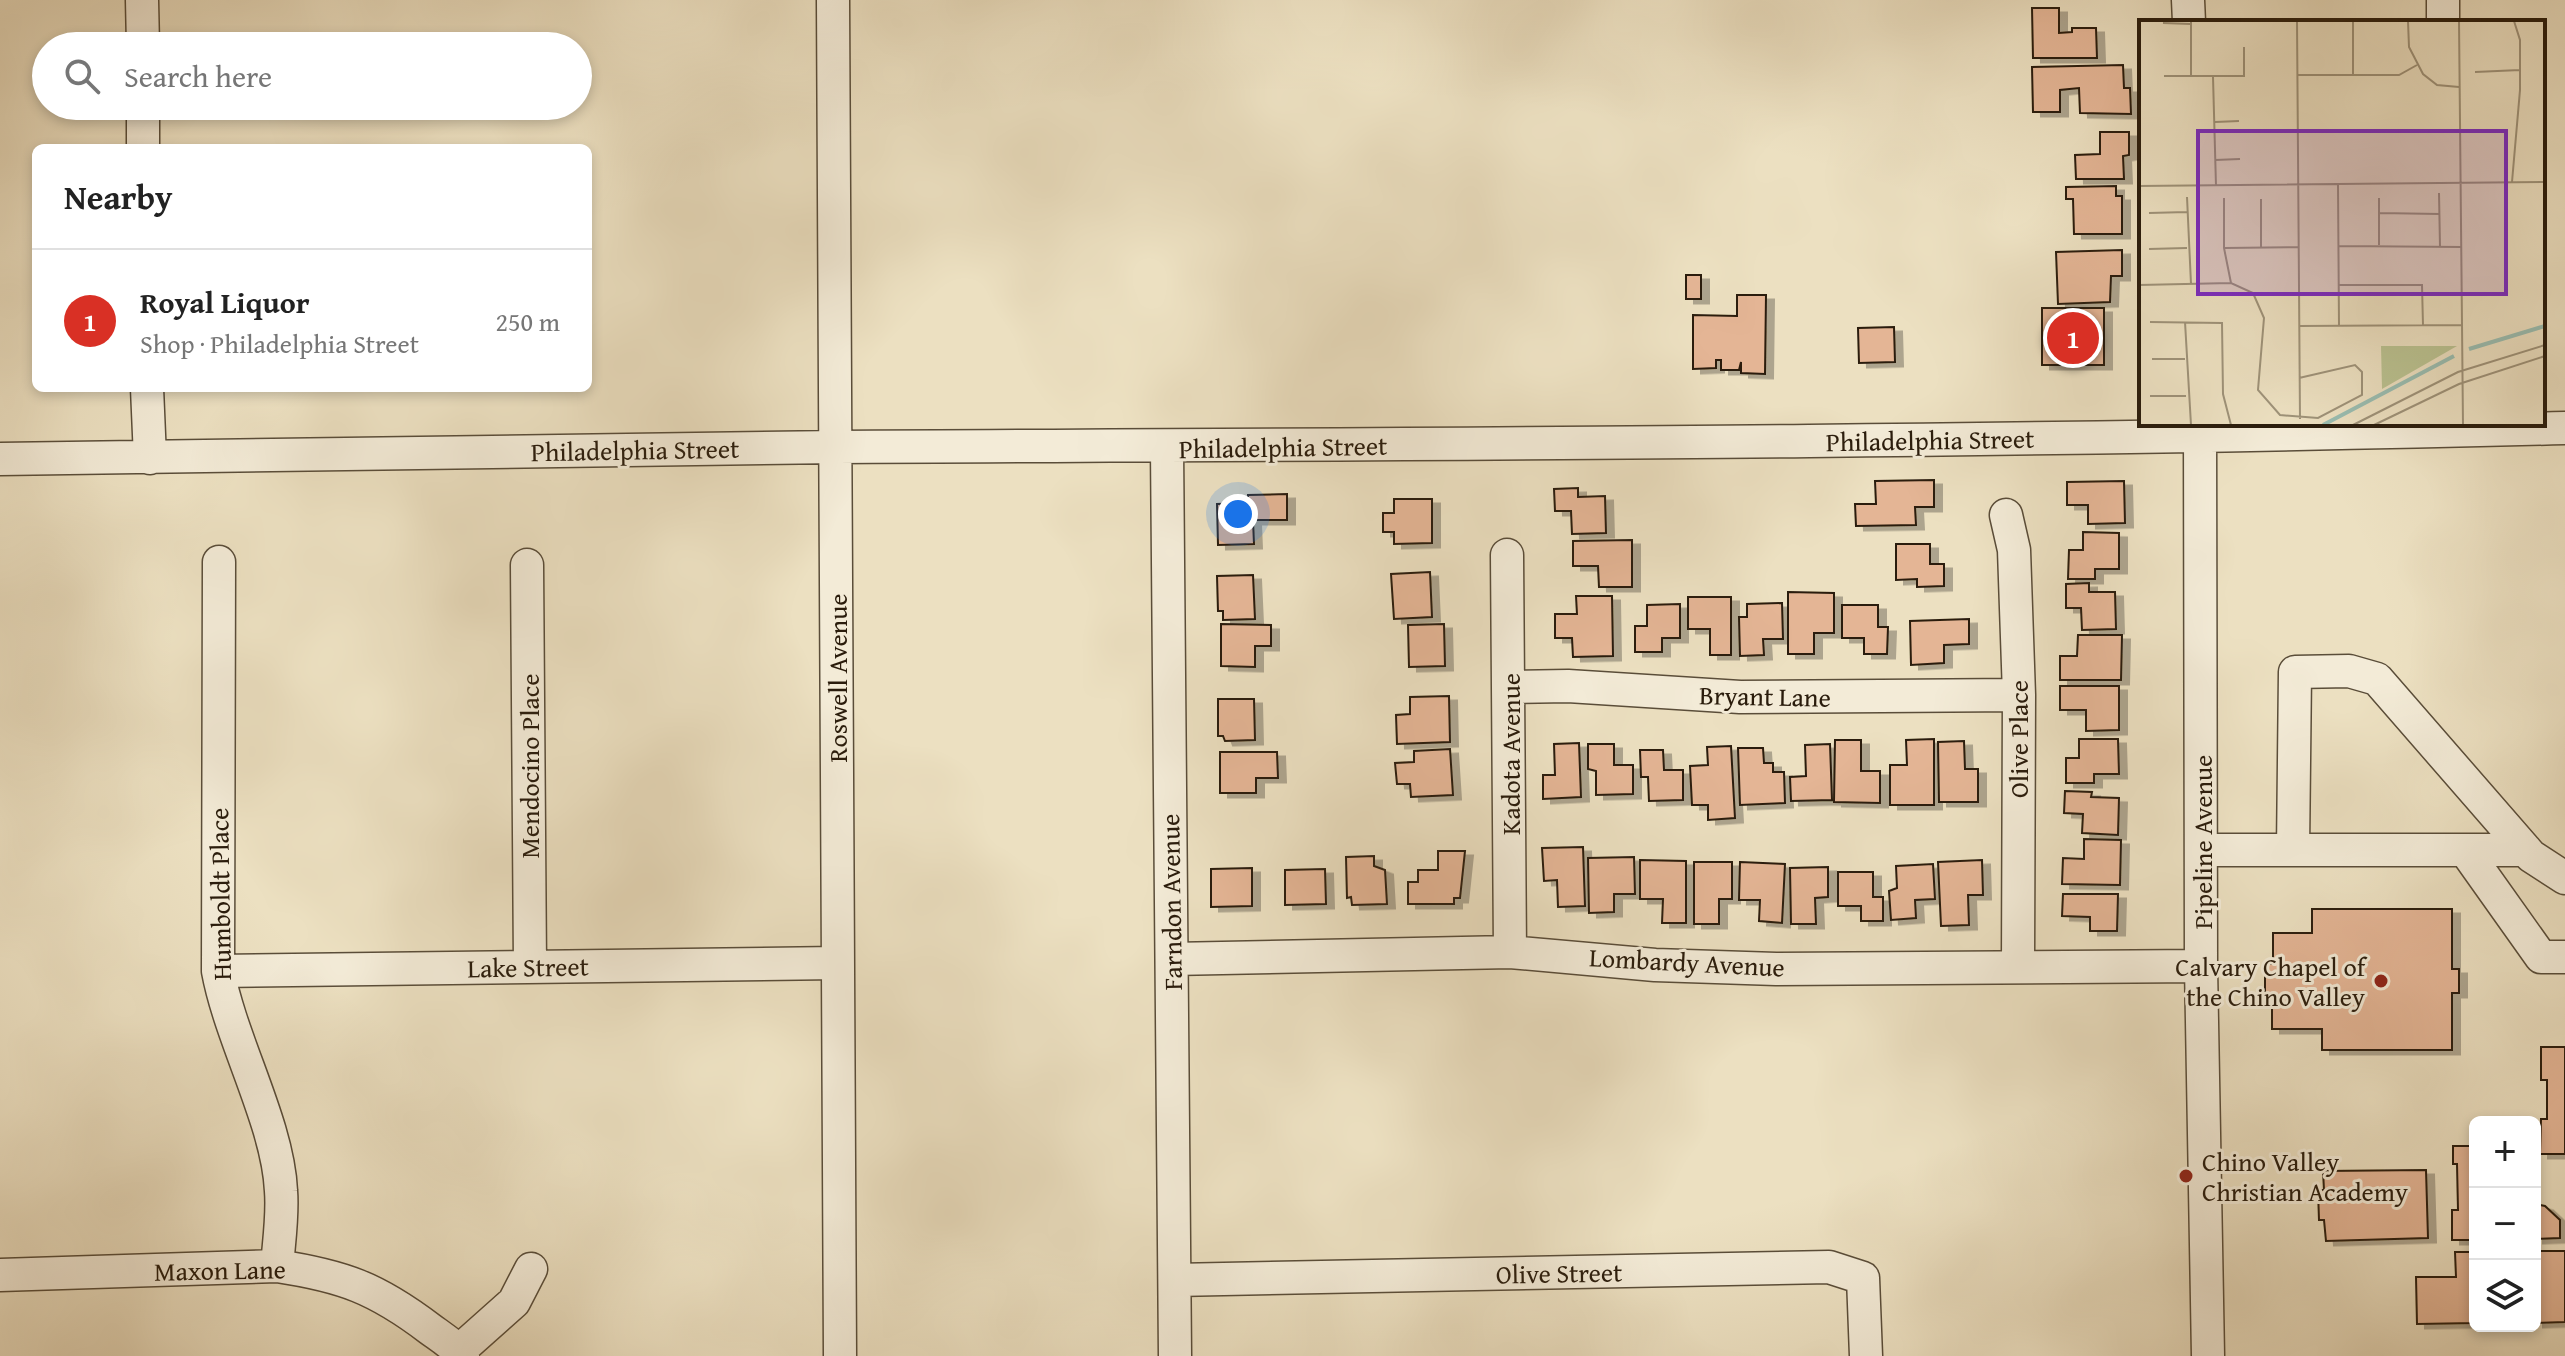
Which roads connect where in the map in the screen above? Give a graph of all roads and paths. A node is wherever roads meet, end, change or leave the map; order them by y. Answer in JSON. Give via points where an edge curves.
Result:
{"nodes":[{"id":1,"x":142,"y":0,"type":"edge"},
{"id":2,"x":833,"y":0,"type":"edge"},
{"id":3,"x":2188,"y":0,"type":"edge"},
{"id":4,"x":2189,"y":20,"type":"edge"},
{"id":5,"x":143,"y":32,"type":"edge"},
{"id":6,"x":143,"y":120,"type":"edge"},
{"id":7,"x":143,"y":144,"type":"edge"},
{"id":8,"x":147,"y":392,"type":"edge"},
{"id":9,"x":2374,"y":428,"type":"edge"},
{"id":10,"x":2565,"y":428,"type":"edge"},
{"id":11,"x":2201,"y":430,"type":"edge"},
{"id":12,"x":837,"y":447,"type":"junction"},
{"id":13,"x":1167,"y":448,"type":"junction"},
{"id":14,"x":150,"y":458,"type":"junction"},
{"id":15,"x":0,"y":459,"type":"edge"},
{"id":16,"x":2006,"y":515,"type":"dead end"},
{"id":17,"x":1507,"y":555,"type":"dead end"},
{"id":18,"x":219,"y":562,"type":"dead end"},
{"id":19,"x":527,"y":565,"type":"dead end"},
{"id":20,"x":1511,"y":687,"type":"junction"},
{"id":21,"x":2019,"y":695,"type":"junction"},
{"id":22,"x":2202,"y":850,"type":"junction"},
{"id":23,"x":2293,"y":850,"type":"junction"},
{"id":24,"x":2465,"y":850,"type":"junction"},
{"id":25,"x":2526,"y":850,"type":"junction"},
{"id":26,"x":2565,"y":878,"type":"edge"},
{"id":27,"x":1510,"y":952,"type":"junction"},
{"id":28,"x":2565,"y":957,"type":"edge"},
{"id":29,"x":1172,"y":959,"type":"junction"},
{"id":30,"x":837,"y":963,"type":"junction"},
{"id":31,"x":2018,"y":964,"type":"junction"},
{"id":32,"x":530,"y":966,"type":"junction"},
{"id":33,"x":2201,"y":966,"type":"junction"},
{"id":34,"x":218,"y":971,"type":"junction"},
{"id":35,"x":277,"y":1266,"type":"junction"},
{"id":36,"x":531,"y":1269,"type":"dead end"},
{"id":37,"x":0,"y":1275,"type":"edge"},
{"id":38,"x":1175,"y":1280,"type":"junction"},
{"id":39,"x":461,"y":1354,"type":"edge"},
{"id":40,"x":840,"y":1356,"type":"edge"},
{"id":41,"x":1175,"y":1356,"type":"edge"},
{"id":42,"x":1866,"y":1356,"type":"edge"},
{"id":43,"x":2208,"y":1356,"type":"edge"}],
"edges":[{"from":1,"to":5,"type":"street"},
{"from":2,"to":12,"type":"street","name":"Roswell Avenue"},
{"from":3,"to":4,"type":"street"},
{"from":6,"to":7,"type":"street"},
{"from":8,"to":14,"type":"street"},
{"from":9,"to":10,"type":"street","name":"Philadelphia Street"},
{"from":9,"to":11,"type":"street","name":"Philadelphia Street"},
{"from":11,"to":13,"type":"street","name":"Philadelphia Street"},
{"from":11,"to":22,"type":"street","name":"Pipeline Avenue"},
{"from":12,"to":13,"type":"street","name":"Philadelphia Street"},
{"from":12,"to":14,"type":"street","name":"Philadelphia Street"},
{"from":12,"to":30,"type":"street","name":"Roswell Avenue"},
{"from":13,"to":29,"type":"street","name":"Farndon Avenue"},
{"from":14,"to":15,"type":"street","name":"Philadelphia Street"},
{"from":16,"to":21,"type":"street","name":"Olive Place","via":[[2014,550]]},
{"from":17,"to":20,"type":"street","name":"Kadota Avenue"},
{"from":18,"to":34,"type":"street","name":"Humboldt Place"},
{"from":19,"to":32,"type":"street","name":"Mendocino Place"},
{"from":20,"to":21,"type":"street","name":"Bryant Lane","via":[[1740,697]]},
{"from":20,"to":27,"type":"street","name":"Kadota Avenue"},
{"from":21,"to":31,"type":"street","name":"Olive Place"},
{"from":22,"to":23,"type":"street"},
{"from":22,"to":33,"type":"street","name":"Pipeline Avenue"},
{"from":23,"to":24,"type":"street"},
{"from":23,"to":25,"type":"street","via":[[2295,672],[2349,671],[2377,679]]},
{"from":24,"to":25,"type":"street"},
{"from":24,"to":28,"type":"street","via":[[2541,957]]},
{"from":25,"to":26,"type":"street"},
{"from":27,"to":29,"type":"street","name":"Lombardy Avenue"},
{"from":27,"to":31,"type":"street","name":"Lombardy Avenue","via":[[1776,969]]},
{"from":29,"to":38,"type":"street","name":"Farndon Avenue"},
{"from":30,"to":32,"type":"street","name":"Lake Street"},
{"from":30,"to":40,"type":"street","name":"Roswell Avenue"},
{"from":31,"to":33,"type":"street","name":"Lombardy Avenue"},
{"from":32,"to":34,"type":"street","name":"Lake Street"},
{"from":33,"to":43,"type":"street","name":"Pipeline Avenue"},
{"from":34,"to":35,"type":"street","name":"Humboldt Place","via":[[272,1145],[281,1190]]},
{"from":35,"to":37,"type":"street","name":"Maxon Lane"},
{"from":35,"to":39,"type":"street","name":"Maxon Lane","via":[[340,1276],[382,1296]]},
{"from":36,"to":39,"type":"street","via":[[514,1302]]},
{"from":38,"to":41,"type":"street","name":"Farndon Avenue"},
{"from":38,"to":42,"type":"street","name":"Olive Street","via":[[1829,1267],[1863,1278]]}]}
